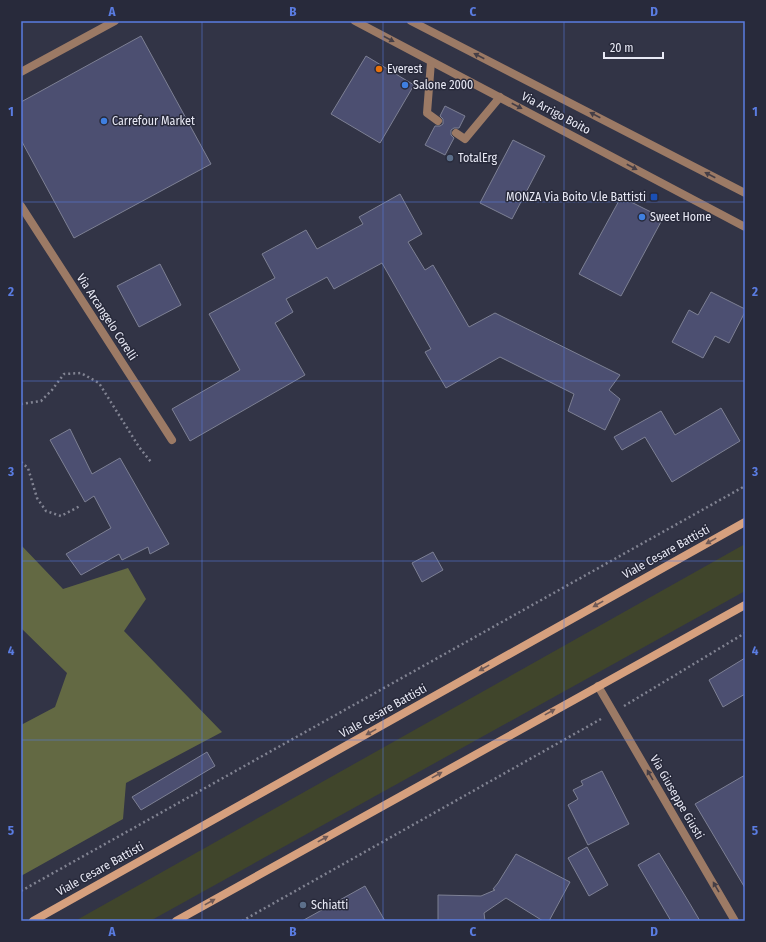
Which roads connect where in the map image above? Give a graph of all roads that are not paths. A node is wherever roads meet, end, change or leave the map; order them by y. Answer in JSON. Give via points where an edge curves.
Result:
{"nodes":[{"id":1,"x":116,"y":21,"type":"edge"},
{"id":2,"x":355,"y":21,"type":"edge"},
{"id":3,"x":413,"y":22,"type":"edge"},
{"id":4,"x":431,"y":62,"type":"junction"},
{"id":5,"x":21,"y":72,"type":"edge"},
{"id":6,"x":500,"y":97,"type":"junction"},
{"id":7,"x":438,"y":121,"type":"dead end"},
{"id":8,"x":456,"y":133,"type":"dead end"},
{"id":9,"x":745,"y":193,"type":"edge"},
{"id":10,"x":21,"y":206,"type":"edge"},
{"id":11,"x":745,"y":227,"type":"edge"},
{"id":12,"x":172,"y":440,"type":"dead end"},
{"id":13,"x":745,"y":522,"type":"edge"},
{"id":14,"x":745,"y":606,"type":"edge"},
{"id":15,"x":598,"y":686,"type":"junction"},
{"id":16,"x":33,"y":921,"type":"edge"},
{"id":17,"x":176,"y":921,"type":"edge"},
{"id":18,"x":735,"y":921,"type":"edge"}],
"edges":[{"from":1,"to":5,"type":"street"},
{"from":2,"to":4,"type":"street","name":"Via Arrigo Boito","one_way":true},
{"from":9,"to":3,"type":"street","name":"Via Arrigo Boito","one_way":true},
{"from":4,"to":6,"type":"street","name":"Via Arrigo Boito"},
{"from":4,"to":7,"type":"street","via":[[427,113]]},
{"from":6,"to":8,"type":"street","via":[[465,140]]},
{"from":6,"to":11,"type":"street","name":"Via Arrigo Boito","one_way":true},
{"from":10,"to":12,"type":"street","name":"Via Arcangelo Corelli"},
{"from":13,"to":16,"type":"main road","name":"Viale Cesare Battisti","one_way":true},
{"from":14,"to":15,"type":"main road"},
{"from":17,"to":15,"type":"main road","one_way":true},
{"from":18,"to":15,"type":"street","name":"Via Giuseppe Giusti","one_way":true}]}
